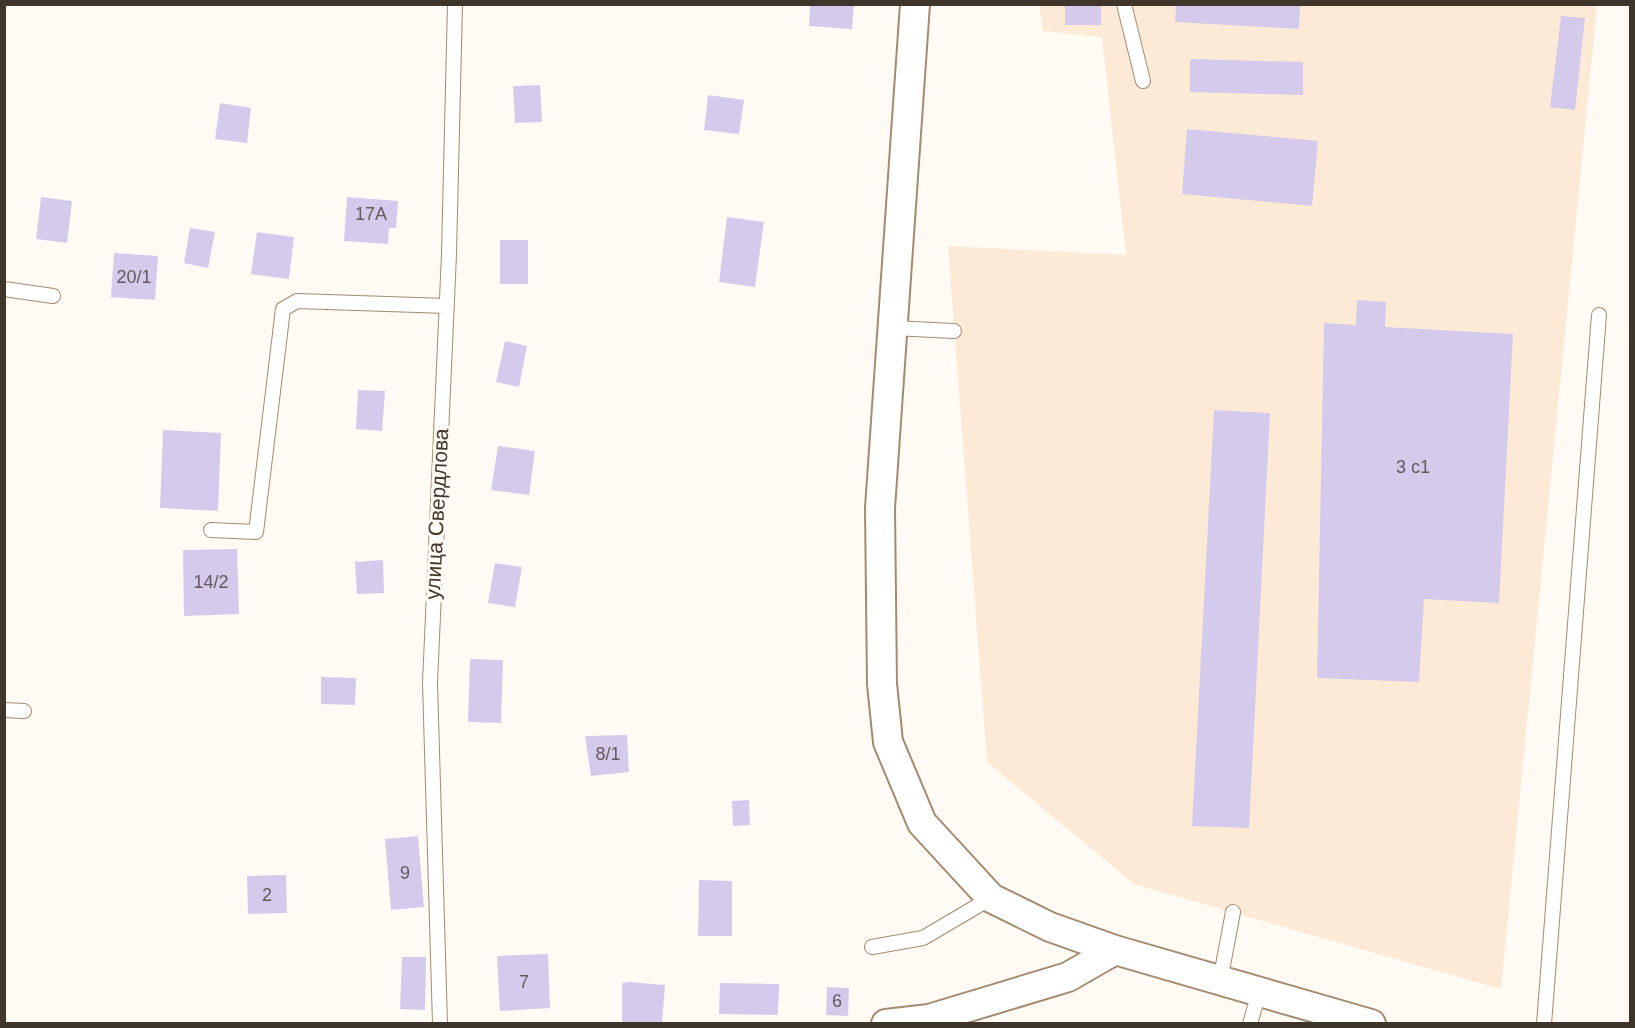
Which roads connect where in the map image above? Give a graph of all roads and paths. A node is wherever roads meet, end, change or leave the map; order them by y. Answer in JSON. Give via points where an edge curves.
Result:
{"nodes":[{"id":1,"x":455,"y":4,"type":"edge"},
{"id":2,"x":915,"y":4,"type":"edge"},
{"id":3,"x":1124,"y":4,"type":"edge"},
{"id":4,"x":1143,"y":81,"type":"dead end"},
{"id":5,"x":4,"y":289,"type":"edge"},
{"id":6,"x":53,"y":296,"type":"dead end"},
{"id":7,"x":447,"y":306,"type":"junction"},
{"id":8,"x":1599,"y":315,"type":"dead end"},
{"id":9,"x":893,"y":328,"type":"junction"},
{"id":10,"x":954,"y":331,"type":"dead end"},
{"id":11,"x":211,"y":530,"type":"dead end"},
{"id":12,"x":4,"y":710,"type":"edge"},
{"id":13,"x":24,"y":711,"type":"dead end"},
{"id":14,"x":992,"y":898,"type":"junction"},
{"id":15,"x":1233,"y":912,"type":"dead end"},
{"id":16,"x":872,"y":947,"type":"dead end"},
{"id":17,"x":1115,"y":950,"type":"junction"},
{"id":18,"x":1220,"y":981,"type":"junction"},
{"id":19,"x":1259,"y":992,"type":"junction"},
{"id":20,"x":440,"y":1023,"type":"edge"},
{"id":21,"x":886,"y":1023,"type":"edge"},
{"id":22,"x":1250,"y":1023,"type":"edge"},
{"id":23,"x":1371,"y":1023,"type":"edge"},
{"id":24,"x":1544,"y":1023,"type":"edge"}],
"edges":[{"from":1,"to":7,"type":"lane","name":"улица Свердлова"},
{"from":2,"to":9,"type":"street"},
{"from":3,"to":4,"type":"lane"},
{"from":5,"to":6,"type":"lane"},
{"from":7,"to":11,"type":"lane","via":[[297,301],[283,309],[256,532]]},
{"from":7,"to":20,"type":"lane","name":"улица Свердлова","via":[[430,683]]},
{"from":8,"to":24,"type":"lane"},
{"from":9,"to":10,"type":"lane"},
{"from":9,"to":14,"type":"street","via":[[880,508],[882,684],[888,742],[922,824]]},
{"from":12,"to":13,"type":"lane"},
{"from":14,"to":16,"type":"lane","via":[[922,938]]},
{"from":14,"to":17,"type":"street","via":[[1050,927]]},
{"from":15,"to":18,"type":"lane"},
{"from":17,"to":18,"type":"street"},
{"from":17,"to":21,"type":"street","via":[[1068,977],[929,1019]]},
{"from":18,"to":19,"type":"street"},
{"from":19,"to":22,"type":"lane"},
{"from":19,"to":23,"type":"street"}]}
